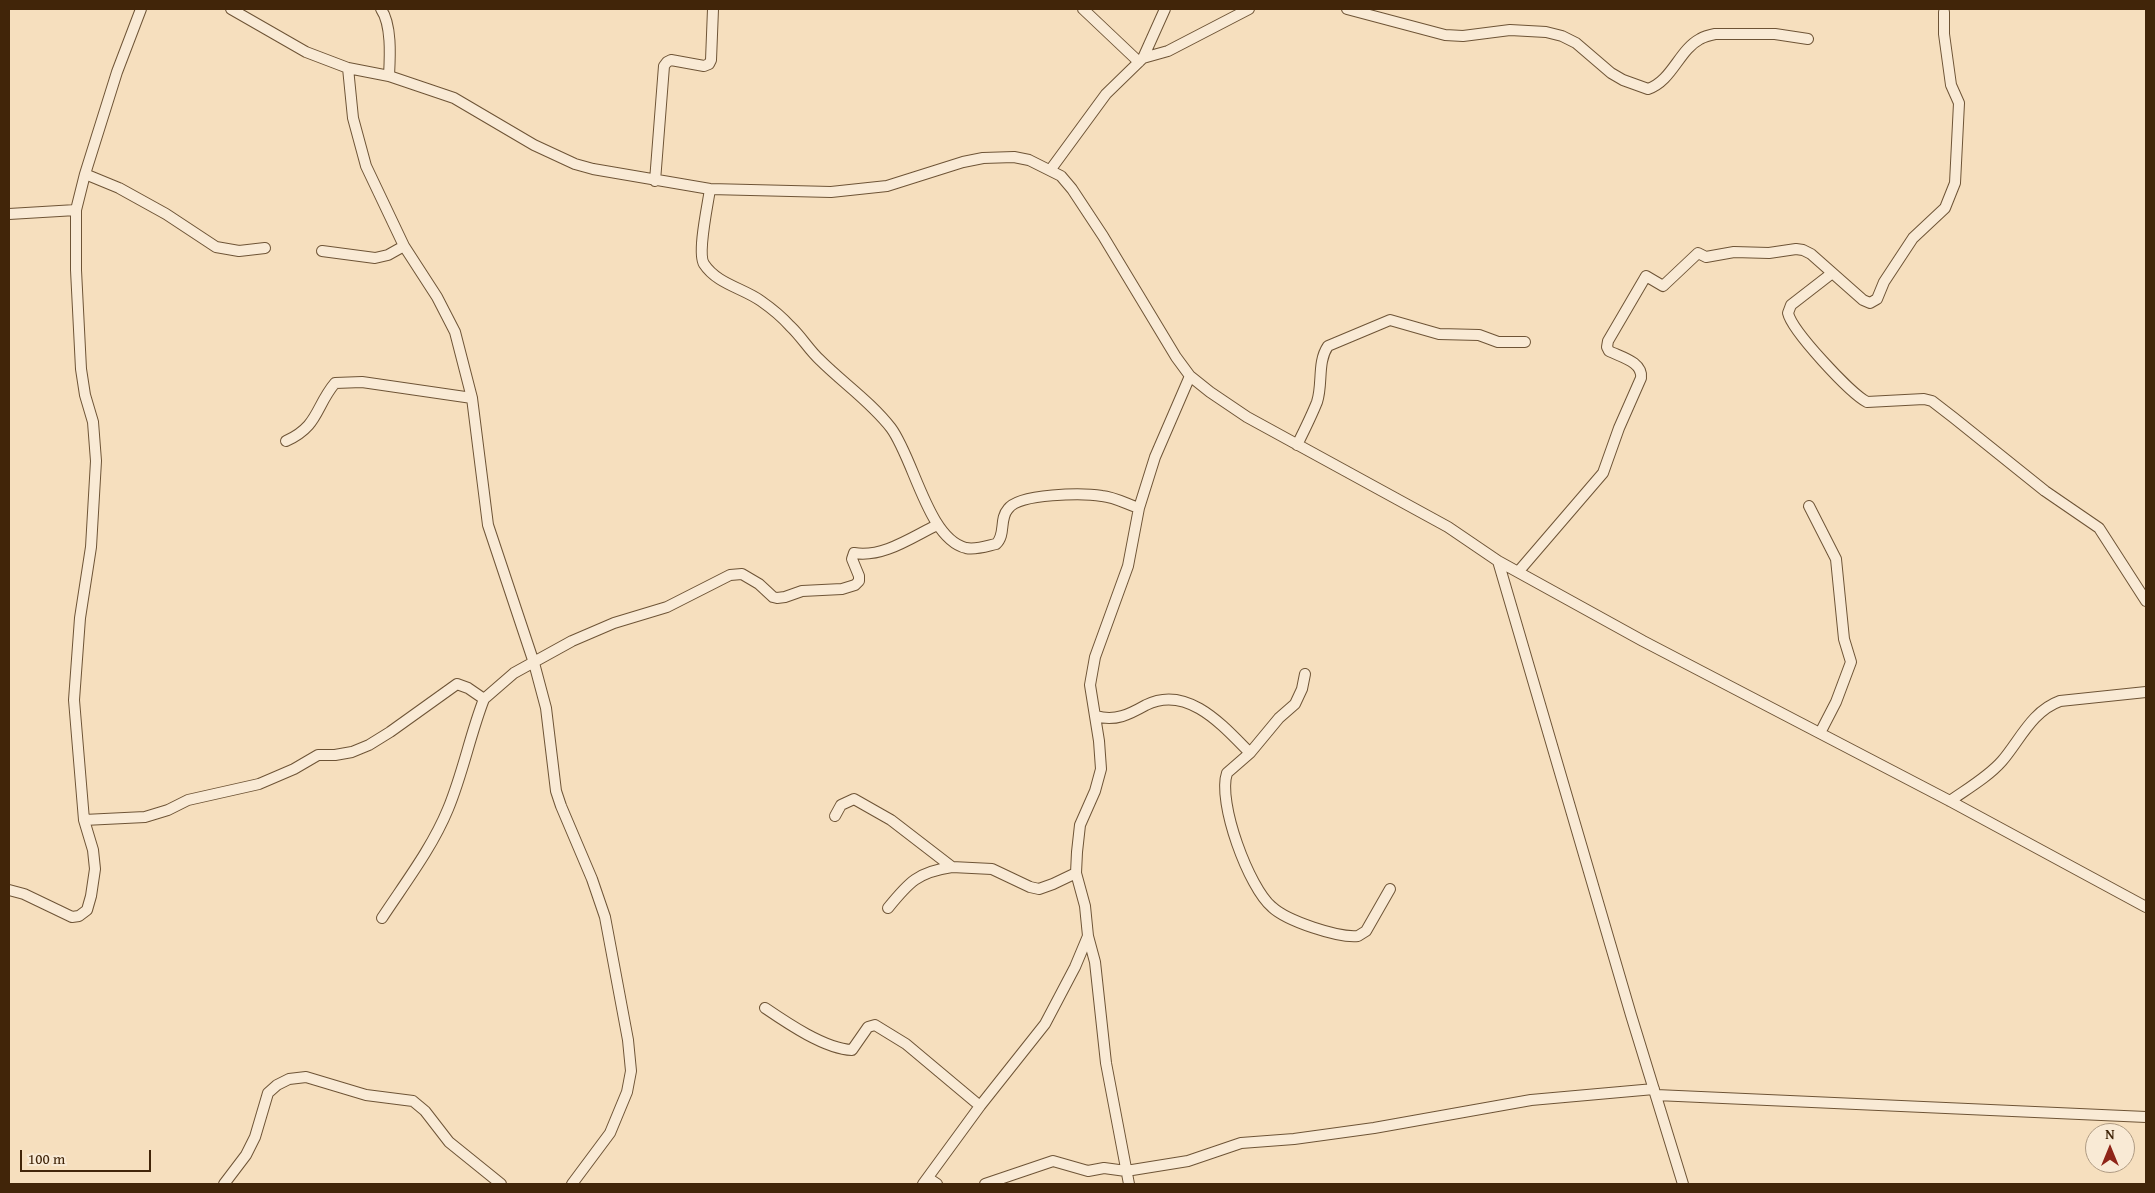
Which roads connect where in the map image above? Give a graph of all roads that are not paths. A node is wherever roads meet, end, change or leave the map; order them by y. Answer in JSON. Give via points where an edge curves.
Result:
{"nodes":[{"id":1,"x":141,"y":9,"type":"edge"},
{"id":2,"x":231,"y":9,"type":"edge"},
{"id":3,"x":381,"y":9,"type":"edge"},
{"id":4,"x":713,"y":9,"type":"edge"},
{"id":5,"x":1083,"y":9,"type":"edge"},
{"id":6,"x":1165,"y":9,"type":"edge"},
{"id":7,"x":1248,"y":9,"type":"edge"},
{"id":8,"x":1348,"y":9,"type":"edge"},
{"id":9,"x":1944,"y":12,"type":"dead end"},
{"id":10,"x":1808,"y":38,"type":"dead end"},
{"id":11,"x":1141,"y":60,"type":"junction"},
{"id":12,"x":348,"y":68,"type":"junction"},
{"id":13,"x":389,"y":76,"type":"junction"},
{"id":14,"x":1051,"y":169,"type":"junction"},
{"id":15,"x":85,"y":174,"type":"junction"},
{"id":16,"x":655,"y":181,"type":"junction"},
{"id":17,"x":710,"y":189,"type":"junction"},
{"id":18,"x":76,"y":210,"type":"junction"},
{"id":19,"x":9,"y":214,"type":"edge"},
{"id":20,"x":404,"y":246,"type":"junction"},
{"id":21,"x":264,"y":248,"type":"dead end"},
{"id":22,"x":322,"y":251,"type":"dead end"},
{"id":23,"x":1831,"y":274,"type":"junction"},
{"id":24,"x":1526,"y":342,"type":"dead end"},
{"id":25,"x":1190,"y":376,"type":"junction"},
{"id":26,"x":472,"y":398,"type":"junction"},
{"id":27,"x":286,"y":441,"type":"dead end"},
{"id":28,"x":1297,"y":445,"type":"junction"},
{"id":29,"x":1809,"y":506,"type":"dead end"},
{"id":30,"x":1139,"y":508,"type":"junction"},
{"id":31,"x":937,"y":525,"type":"junction"},
{"id":32,"x":1498,"y":561,"type":"junction"},
{"id":33,"x":1518,"y":572,"type":"junction"},
{"id":34,"x":2146,"y":601,"type":"edge"},
{"id":35,"x":534,"y":663,"type":"junction"},
{"id":36,"x":1305,"y":674,"type":"dead end"},
{"id":37,"x":2146,"y":692,"type":"edge"},
{"id":38,"x":484,"y":699,"type":"junction"},
{"id":39,"x":1096,"y":716,"type":"junction"},
{"id":40,"x":1820,"y":733,"type":"junction"},
{"id":41,"x":1250,"y":753,"type":"junction"},
{"id":42,"x":1950,"y":801,"type":"junction"},
{"id":43,"x":835,"y":816,"type":"dead end"},
{"id":44,"x":84,"y":820,"type":"junction"},
{"id":45,"x":952,"y":866,"type":"junction"},
{"id":46,"x":1076,"y":873,"type":"junction"},
{"id":47,"x":1390,"y":888,"type":"dead end"},
{"id":48,"x":9,"y":890,"type":"edge"},
{"id":49,"x":2146,"y":907,"type":"edge"},
{"id":50,"x":888,"y":908,"type":"dead end"},
{"id":51,"x":382,"y":918,"type":"dead end"},
{"id":52,"x":1088,"y":936,"type":"junction"},
{"id":53,"x":765,"y":1008,"type":"dead end"},
{"id":54,"x":1655,"y":1092,"type":"junction"},
{"id":55,"x":980,"y":1106,"type":"junction"},
{"id":56,"x":2146,"y":1117,"type":"edge"},
{"id":57,"x":1126,"y":1171,"type":"junction"},
{"id":58,"x":929,"y":1182,"type":"edge"},
{"id":59,"x":224,"y":1184,"type":"edge"},
{"id":60,"x":501,"y":1184,"type":"edge"},
{"id":61,"x":572,"y":1184,"type":"edge"},
{"id":62,"x":985,"y":1184,"type":"edge"},
{"id":63,"x":1128,"y":1184,"type":"edge"},
{"id":64,"x":1683,"y":1184,"type":"edge"}],
"edges":[{"from":1,"to":15,"type":"street"},
{"from":2,"to":12,"type":"street","via":[[306,52]]},
{"from":3,"to":13,"type":"street","via":[[389,39]]},
{"from":4,"to":16,"type":"street","via":[[709,64],[704,66],[671,60],[664,66]]},
{"from":5,"to":11,"type":"street"},
{"from":6,"to":11,"type":"street"},
{"from":7,"to":11,"type":"street","via":[[1176,47]]},
{"from":8,"to":10,"type":"street","via":[[1445,35],[1510,30],[1562,36],[1576,43],[1611,73],[1648,88],[1658,83],[1692,44],[1706,36],[1755,34]]},
{"from":9,"to":23,"type":"street","via":[[1951,86],[1959,103],[1954,183],[1949,201],[1913,238],[1875,301],[1863,300]]},
{"from":11,"to":14,"type":"street","via":[[1106,94]]},
{"from":12,"to":13,"type":"street"},
{"from":12,"to":20,"type":"street","via":[[353,118],[366,166]]},
{"from":13,"to":16,"type":"street","via":[[454,98],[534,145],[575,164]]},
{"from":14,"to":17,"type":"street","via":[[1029,160],[998,157],[963,162],[908,181],[874,188],[831,192]]},
{"from":14,"to":25,"type":"street","via":[[1072,189]]},
{"from":15,"to":18,"type":"street"},
{"from":15,"to":21,"type":"street","via":[[135,197],[216,246],[239,251]]},
{"from":16,"to":17,"type":"street"},
{"from":17,"to":31,"type":"street","via":[[701,252],[704,264],[723,281],[761,301],[790,326],[821,362],[864,399],[891,428],[908,457]]},
{"from":18,"to":19,"type":"street"},
{"from":18,"to":44,"type":"street","via":[[81,370],[93,422],[96,460],[91,547],[80,618],[74,700]]},
{"from":20,"to":22,"type":"street","via":[[375,258]]},
{"from":20,"to":26,"type":"street","via":[[455,332]]},
{"from":23,"to":33,"type":"street","via":[[1811,254],[1796,248],[1768,253],[1734,252],[1706,256],[1698,253],[1663,286],[1646,276],[1608,341],[1609,351],[1639,366],[1642,372],[1607,466]]},
{"from":23,"to":34,"type":"street","via":[[1791,305],[1788,313],[1827,367],[1867,402],[1932,401],[2045,491],[2099,528]]},
{"from":24,"to":28,"type":"street","via":[[1498,342],[1479,335],[1439,334],[1390,320],[1328,346],[1323,355],[1317,402]]},
{"from":25,"to":28,"type":"street","via":[[1248,417]]},
{"from":25,"to":30,"type":"street","via":[[1165,432]]},
{"from":26,"to":27,"type":"street","via":[[362,382],[336,382],[312,422],[301,434]]},
{"from":26,"to":35,"type":"street","via":[[488,525]]},
{"from":28,"to":32,"type":"street","via":[[1448,527]]},
{"from":29,"to":40,"type":"street","via":[[1836,560],[1844,639],[1851,662]]},
{"from":30,"to":31,"type":"street","via":[[1104,496],[1072,494],[1036,498],[1009,506],[1004,514],[1002,537],[996,544],[975,548],[954,542]]},
{"from":30,"to":39,"type":"street","via":[[1128,566],[1095,657],[1090,685]]},
{"from":31,"to":35,"type":"street","via":[[887,549],[854,553],[852,559],[859,582],[842,590],[802,591],[777,598],[742,574],[730,574],[667,607],[572,641]]},
{"from":32,"to":33,"type":"street"},
{"from":32,"to":54,"type":"street"},
{"from":33,"to":40,"type":"street"},
{"from":35,"to":38,"type":"street","via":[[514,674]]},
{"from":35,"to":61,"type":"street","via":[[546,708],[556,791],[605,917],[631,1071],[627,1092],[610,1133]]},
{"from":36,"to":41,"type":"street","via":[[1295,704]]},
{"from":37,"to":42,"type":"street","via":[[2051,704],[2036,717],[1994,769]]},
{"from":38,"to":44,"type":"street","via":[[457,684],[390,732],[352,752],[318,755],[259,784],[188,800],[145,817]]},
{"from":38,"to":51,"type":"street","via":[[463,770],[436,835]]},
{"from":39,"to":41,"type":"street","via":[[1125,716],[1158,701],[1186,701],[1198,706]]},
{"from":39,"to":46,"type":"street","via":[[1101,769],[1080,825]]},
{"from":40,"to":42,"type":"street"},
{"from":41,"to":47,"type":"street","via":[[1227,773],[1227,799],[1233,834],[1240,852],[1268,904],[1299,922],[1358,936],[1366,931]]},
{"from":42,"to":49,"type":"street"},
{"from":43,"to":45,"type":"street","via":[[841,805],[854,799],[891,820]]},
{"from":44,"to":48,"type":"street","via":[[95,869],[87,910],[72,918]]},
{"from":45,"to":46,"type":"street","via":[[992,868],[1030,887],[1039,888]]},
{"from":45,"to":50,"type":"street","via":[[920,875]]},
{"from":46,"to":52,"type":"street","via":[[1085,906]]},
{"from":52,"to":55,"type":"street","via":[[1045,1024]]},
{"from":52,"to":57,"type":"street","via":[[1095,962],[1106,1063]]},
{"from":53,"to":55,"type":"street","via":[[844,1050],[852,1050],[868,1027],[875,1024],[906,1044]]},
{"from":54,"to":56,"type":"street"},
{"from":54,"to":57,"type":"street","via":[[1531,1100],[1374,1128],[1241,1143],[1188,1161]]},
{"from":54,"to":64,"type":"street"},
{"from":55,"to":58,"type":"street"},
{"from":57,"to":62,"type":"street","via":[[1104,1168],[1088,1171],[1053,1161]]},
{"from":57,"to":63,"type":"street"},
{"from":59,"to":60,"type":"street","via":[[255,1137],[268,1093],[289,1079],[306,1077],[366,1095],[413,1101],[449,1142]]}]}
